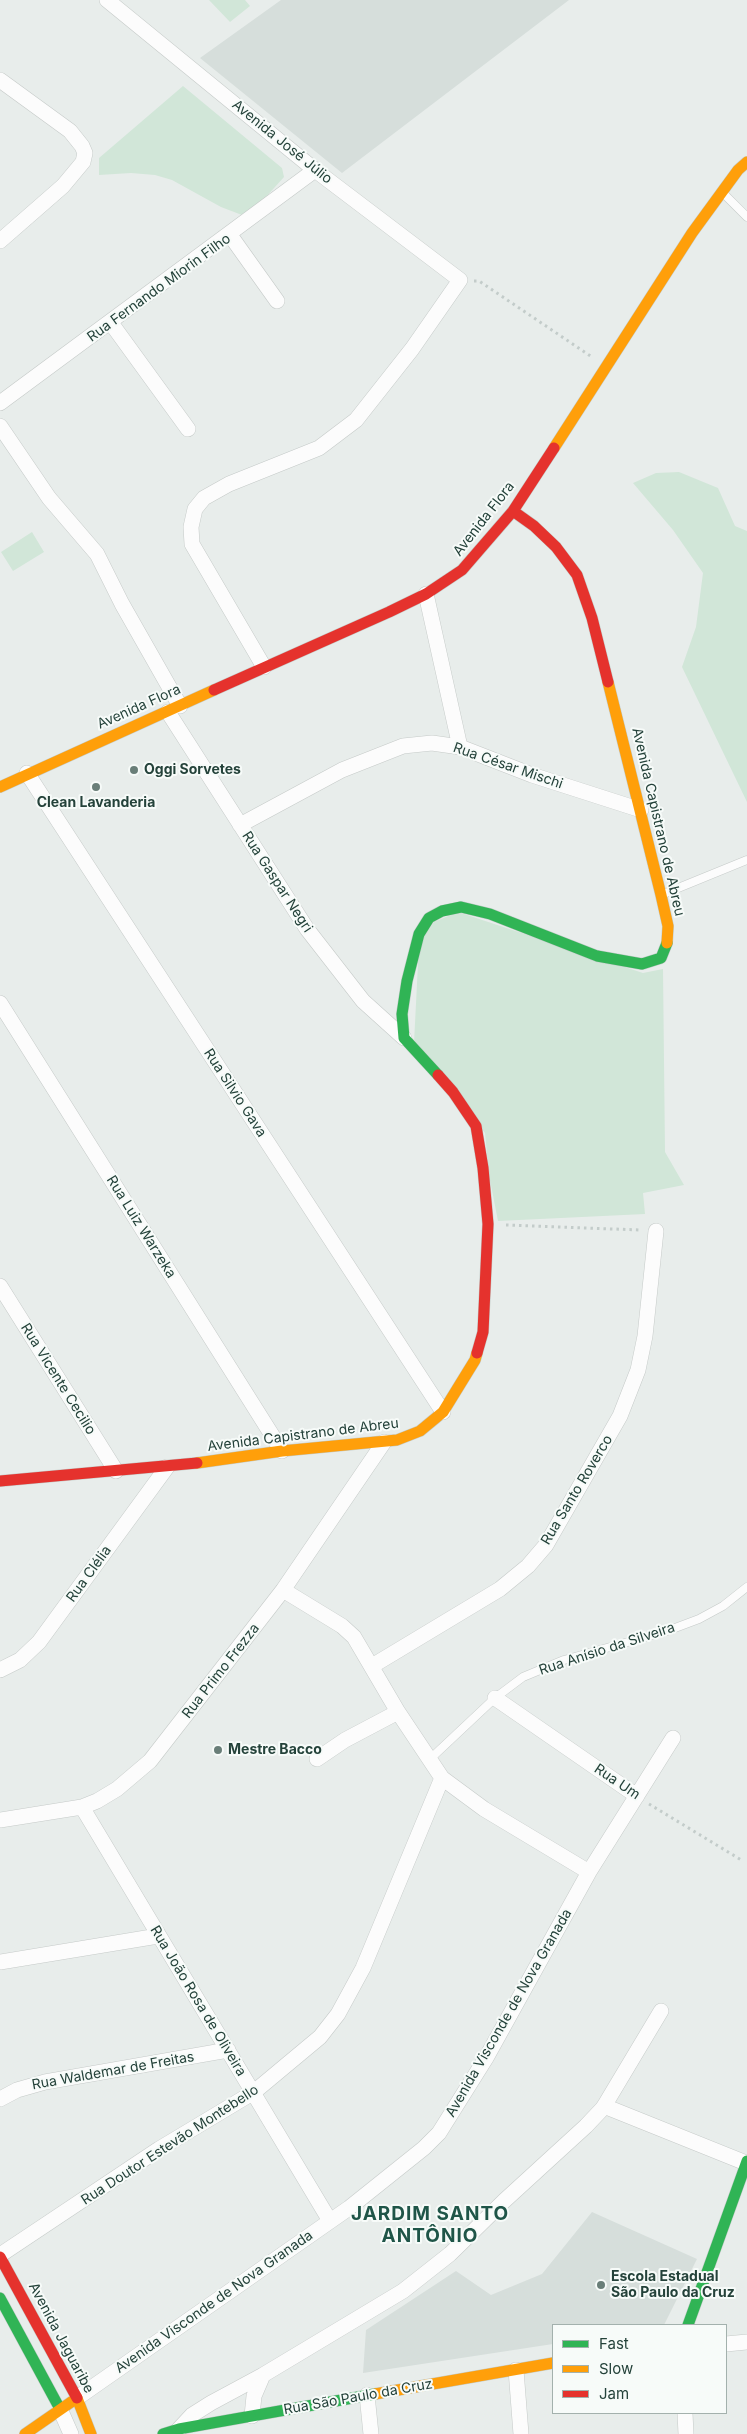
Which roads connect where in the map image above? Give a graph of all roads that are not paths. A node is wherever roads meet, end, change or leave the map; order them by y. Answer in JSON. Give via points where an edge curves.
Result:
{"nodes":[{"id":1,"x":107,"y":0,"type":"edge"},
{"id":2,"x":0,"y":80,"type":"edge"},
{"id":3,"x":747,"y":162,"type":"edge"},
{"id":4,"x":315,"y":170,"type":"junction"},
{"id":5,"x":722,"y":192,"type":"junction"},
{"id":6,"x":747,"y":217,"type":"edge"},
{"id":7,"x":230,"y":235,"type":"junction"},
{"id":8,"x":0,"y":241,"type":"edge"},
{"id":9,"x":276,"y":301,"type":"dead end"},
{"id":10,"x":111,"y":323,"type":"junction"},
{"id":11,"x":0,"y":403,"type":"edge"},
{"id":12,"x":0,"y":426,"type":"edge"},
{"id":13,"x":188,"y":429,"type":"dead end"},
{"id":14,"x":513,"y":511,"type":"junction"},
{"id":15,"x":426,"y":594,"type":"junction"},
{"id":16,"x":264,"y":667,"type":"junction"},
{"id":17,"x":174,"y":709,"type":"junction"},
{"id":18,"x":460,"y":747,"type":"junction"},
{"id":19,"x":27,"y":773,"type":"junction"},
{"id":20,"x":0,"y":787,"type":"edge"},
{"id":21,"x":641,"y":810,"type":"junction"},
{"id":22,"x":240,"y":826,"type":"junction"},
{"id":23,"x":747,"y":860,"type":"edge"},
{"id":24,"x":661,"y":895,"type":"junction"},
{"id":25,"x":0,"y":1002,"type":"edge"},
{"id":26,"x":404,"y":1038,"type":"junction"},
{"id":27,"x":656,"y":1231,"type":"road end"},
{"id":28,"x":0,"y":1286,"type":"edge"},
{"id":29,"x":442,"y":1412,"type":"junction"},
{"id":30,"x":384,"y":1442,"type":"junction"},
{"id":31,"x":282,"y":1451,"type":"junction"},
{"id":32,"x":167,"y":1467,"type":"junction"},
{"id":33,"x":116,"y":1472,"type":"junction"},
{"id":34,"x":0,"y":1481,"type":"edge"},
{"id":35,"x":747,"y":1587,"type":"edge"},
{"id":36,"x":283,"y":1590,"type":"junction"},
{"id":37,"x":372,"y":1666,"type":"junction"},
{"id":38,"x":0,"y":1670,"type":"edge"},
{"id":39,"x":495,"y":1698,"type":"junction"},
{"id":40,"x":398,"y":1712,"type":"junction"},
{"id":41,"x":673,"y":1738,"type":"dead end"},
{"id":42,"x":316,"y":1759,"type":"dead end"},
{"id":43,"x":429,"y":1760,"type":"junction"},
{"id":44,"x":442,"y":1778,"type":"junction"},
{"id":45,"x":637,"y":1796,"type":"junction"},
{"id":46,"x":82,"y":1807,"type":"junction"},
{"id":47,"x":0,"y":1820,"type":"edge"},
{"id":48,"x":589,"y":1872,"type":"junction"},
{"id":49,"x":158,"y":1936,"type":"junction"},
{"id":50,"x":0,"y":1962,"type":"edge"},
{"id":51,"x":661,"y":2011,"type":"dead end"},
{"id":52,"x":228,"y":2050,"type":"junction"},
{"id":53,"x":254,"y":2092,"type":"junction"},
{"id":54,"x":0,"y":2099,"type":"edge"},
{"id":55,"x":604,"y":2106,"type":"junction"},
{"id":56,"x":747,"y":2162,"type":"edge"},
{"id":57,"x":330,"y":2221,"type":"junction"},
{"id":58,"x":0,"y":2256,"type":"edge"},
{"id":59,"x":0,"y":2298,"type":"edge"},
{"id":60,"x":688,"y":2324,"type":"edge"},
{"id":61,"x":747,"y":2342,"type":"edge"},
{"id":62,"x":727,"y":2344,"type":"edge"},
{"id":63,"x":552,"y":2364,"type":"edge"},
{"id":64,"x":516,"y":2370,"type":"junction"},
{"id":65,"x":263,"y":2376,"type":"junction"},
{"id":66,"x":367,"y":2395,"type":"junction"},
{"id":67,"x":77,"y":2398,"type":"junction"},
{"id":68,"x":60,"y":2410,"type":"junction"},
{"id":69,"x":685,"y":2414,"type":"edge"},
{"id":70,"x":252,"y":2416,"type":"junction"},
{"id":71,"x":180,"y":2429,"type":"junction"},
{"id":72,"x":24,"y":2434,"type":"edge"},
{"id":73,"x":71,"y":2434,"type":"edge"},
{"id":74,"x":91,"y":2434,"type":"edge"},
{"id":75,"x":163,"y":2434,"type":"edge"},
{"id":76,"x":370,"y":2434,"type":"edge"},
{"id":77,"x":521,"y":2434,"type":"edge"},
{"id":78,"x":686,"y":2434,"type":"edge"}],
"edges":[{"from":1,"to":4,"type":"street","name":"Avenida José Júlio"},
{"from":2,"to":8,"type":"street","via":[[70,131],[85,153],[83,162],[63,186]]},
{"from":3,"to":5,"type":"street","name":"Avenida Flora"},
{"from":4,"to":7,"type":"street","name":"Rua Fernando Miorin Filho"},
{"from":4,"to":16,"type":"street","name":"Avenida José Júlio","via":[[460,280],[412,349],[356,420],[319,448],[229,484],[204,498],[195,509],[192,544]]},
{"from":5,"to":6,"type":"lane"},
{"from":5,"to":14,"type":"street","name":"Avenida Flora","via":[[692,233]]},
{"from":7,"to":9,"type":"street"},
{"from":7,"to":10,"type":"street","name":"Rua Fernando Miorin Filho"},
{"from":10,"to":11,"type":"street","name":"Rua Fernando Miorin Filho"},
{"from":10,"to":13,"type":"street"},
{"from":12,"to":17,"type":"street","name":"Rua Gaspar Negri","via":[[49,498],[98,554]]},
{"from":14,"to":15,"type":"street","name":"Avenida Flora","via":[[462,570]]},
{"from":14,"to":21,"type":"street","name":"Avenida Capistrano de Abreu","via":[[556,546],[577,575],[592,618]]},
{"from":15,"to":16,"type":"street","name":"Avenida Flora"},
{"from":15,"to":18,"type":"street"},
{"from":16,"to":17,"type":"street","name":"Avenida Flora"},
{"from":17,"to":19,"type":"street","name":"Avenida Flora"},
{"from":17,"to":22,"type":"street","name":"Rua Gaspar Negri"},
{"from":18,"to":21,"type":"street","name":"Rua César Mischi","via":[[532,775]]},
{"from":18,"to":22,"type":"street","name":"Rua César Mischi","via":[[432,743],[403,746],[375,756],[342,770]]},
{"from":19,"to":20,"type":"street","name":"Avenida Flora"},
{"from":19,"to":29,"type":"street","name":"Rua Silvio Gava"},
{"from":21,"to":24,"type":"street","name":"Avenida Capistrano de Abreu"},
{"from":22,"to":26,"type":"street","name":"Rua Gaspar Negri","via":[[306,929],[363,1001]]},
{"from":23,"to":24,"type":"lane"},
{"from":24,"to":26,"type":"street","name":"Avenida Capistrano de Abreu","via":[[668,926],[668,947],[661,958],[642,964],[597,956],[490,914],[461,907],[429,918],[419,934],[407,981],[402,1014]]},
{"from":25,"to":31,"type":"street","name":"Rua Luiz Warzeka"},
{"from":26,"to":29,"type":"street","name":"Avenida Capistrano de Abreu","via":[[454,1092],[476,1126],[488,1224],[485,1302],[479,1348],[468,1374]]},
{"from":27,"to":37,"type":"street","name":"Rua Santo Roverco","via":[[645,1336],[638,1370],[620,1416],[546,1545],[528,1566],[500,1589]]},
{"from":28,"to":33,"type":"street","name":"Rua Vicente Cecilio"},
{"from":29,"to":30,"type":"street","name":"Avenida Capistrano de Abreu","via":[[420,1431]]},
{"from":30,"to":31,"type":"street","name":"Avenida Capistrano de Abreu"},
{"from":30,"to":36,"type":"street","name":"Rua Primo Frezza"},
{"from":31,"to":32,"type":"street","name":"Avenida Capistrano de Abreu"},
{"from":32,"to":33,"type":"street","name":"Avenida Capistrano de Abreu"},
{"from":32,"to":38,"type":"street","name":"Rua Clélia","via":[[39,1642],[20,1660]]},
{"from":33,"to":34,"type":"street","name":"Avenida Capistrano de Abreu"},
{"from":35,"to":39,"type":"lane","name":"Rua Anísio da Silveira","via":[[723,1606],[698,1619],[549,1666],[523,1678]]},
{"from":36,"to":37,"type":"street","via":[[349,1632]]},
{"from":36,"to":46,"type":"street","name":"Rua Primo Frezza","via":[[150,1761],[111,1793]]},
{"from":37,"to":40,"type":"street"},
{"from":39,"to":43,"type":"lane","name":"Rua Anísio da Silveira"},
{"from":39,"to":45,"type":"street","name":"Rua Um"},
{"from":40,"to":42,"type":"street"},
{"from":40,"to":43,"type":"street"},
{"from":41,"to":45,"type":"street","name":"Avenida Visconde de Nova Granada"},
{"from":43,"to":44,"type":"street"},
{"from":44,"to":48,"type":"street","via":[[484,1809]]},
{"from":44,"to":53,"type":"street","name":"Rua Doutor Estevão Montebello","via":[[363,1968],[338,2014],[320,2037]]},
{"from":45,"to":48,"type":"street","name":"Avenida Visconde de Nova Granada"},
{"from":46,"to":47,"type":"street","name":"Rua Primo Frezza"},
{"from":46,"to":49,"type":"street","name":"Rua João Rosa de Oliveira"},
{"from":48,"to":57,"type":"street","name":"Avenida Visconde de Nova Granada","via":[[486,2058],[439,2133]]},
{"from":49,"to":50,"type":"street"},
{"from":49,"to":52,"type":"street","name":"Rua João Rosa de Oliveira"},
{"from":51,"to":55,"type":"street"},
{"from":52,"to":53,"type":"street","name":"Rua João Rosa de Oliveira"},
{"from":52,"to":54,"type":"street","name":"Rua Waldemar de Freitas","via":[[45,2082]]},
{"from":53,"to":57,"type":"street","name":"Rua João Rosa de Oliveira"},
{"from":53,"to":58,"type":"street","name":"Rua Doutor Estevão Montebello","via":[[159,2149]]},
{"from":55,"to":56,"type":"street"},
{"from":55,"to":65,"type":"street","via":[[450,2254],[403,2290]]},
{"from":56,"to":60,"type":"street"},
{"from":57,"to":67,"type":"street","name":"Avenida Visconde de Nova Granada"},
{"from":58,"to":67,"type":"street","name":"Avenida Jaguaribe"},
{"from":59,"to":68,"type":"street"},
{"from":61,"to":62,"type":"street"},
{"from":63,"to":64,"type":"street","name":"Rua São Paulo da Cruz"},
{"from":64,"to":66,"type":"street","name":"Rua São Paulo da Cruz"},
{"from":64,"to":77,"type":"street"},
{"from":65,"to":70,"type":"street","via":[[254,2396]]},
{"from":65,"to":71,"type":"street","via":[[192,2415]]},
{"from":66,"to":70,"type":"street","name":"Rua São Paulo da Cruz"},
{"from":66,"to":76,"type":"street"},
{"from":67,"to":68,"type":"street","name":"Avenida Visconde de Nova Granada"},
{"from":67,"to":74,"type":"street","name":"Avenida Jaguaribe"},
{"from":68,"to":72,"type":"street","name":"Avenida Visconde de Nova Granada"},
{"from":68,"to":73,"type":"street"},
{"from":69,"to":78,"type":"street"},
{"from":70,"to":71,"type":"street","name":"Rua São Paulo da Cruz"},
{"from":71,"to":75,"type":"street","name":"Rua São Paulo da Cruz"}]}
